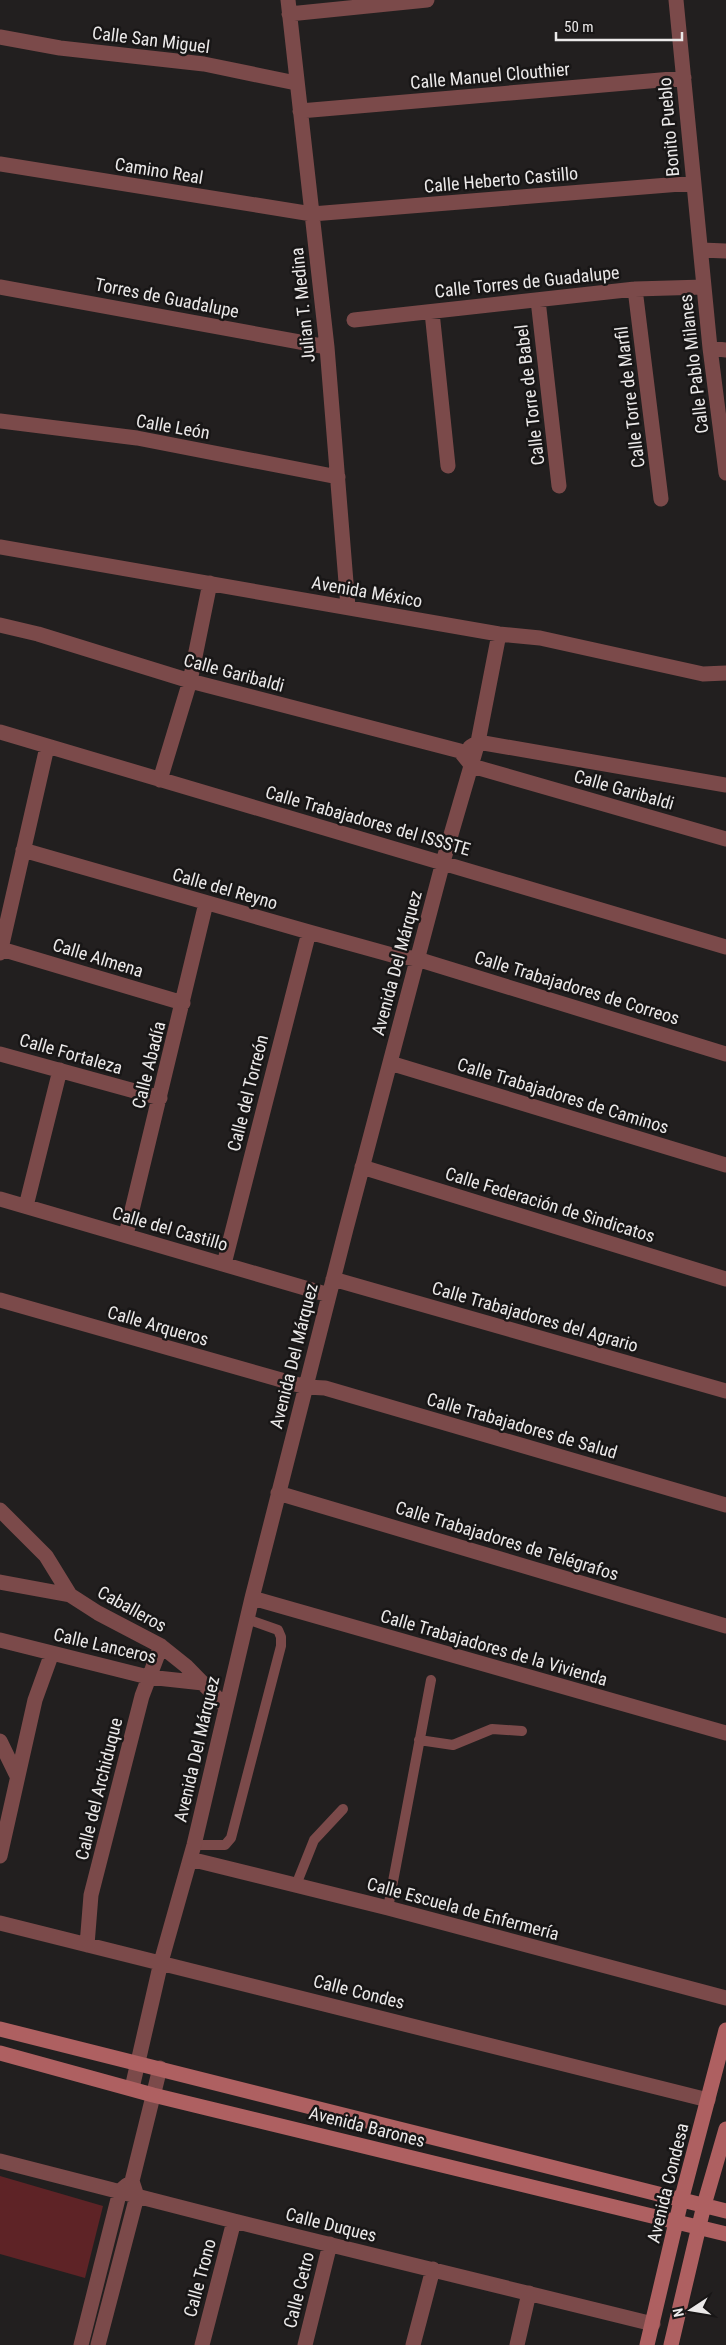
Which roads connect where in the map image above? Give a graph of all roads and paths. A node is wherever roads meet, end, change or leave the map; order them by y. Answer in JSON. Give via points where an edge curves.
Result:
{"nodes":[{"id":1,"x":426,"y":0,"type":"edge"},
{"id":2,"x":676,"y":0,"type":"edge"},
{"id":3,"x":288,"y":7,"type":"edge"},
{"id":4,"x":0,"y":37,"type":"edge"},
{"id":5,"x":684,"y":78,"type":"junction"},
{"id":6,"x":296,"y":83,"type":"junction"},
{"id":7,"x":300,"y":111,"type":"junction"},
{"id":8,"x":0,"y":164,"type":"edge"},
{"id":9,"x":693,"y":183,"type":"junction"},
{"id":10,"x":312,"y":214,"type":"junction"},
{"id":11,"x":701,"y":250,"type":"junction"},
{"id":12,"x":726,"y":251,"type":"edge"},
{"id":13,"x":0,"y":287,"type":"edge"},
{"id":14,"x":704,"y":287,"type":"junction"},
{"id":15,"x":635,"y":289,"type":"junction"},
{"id":16,"x":538,"y":300,"type":"junction"},
{"id":17,"x":432,"y":312,"type":"junction"},
{"id":18,"x":354,"y":320,"type":"dead end"},
{"id":19,"x":327,"y":347,"type":"junction"},
{"id":20,"x":710,"y":348,"type":"junction"},
{"id":21,"x":726,"y":350,"type":"edge"},
{"id":22,"x":0,"y":421,"type":"edge"},
{"id":23,"x":725,"y":451,"type":"edge"},
{"id":24,"x":448,"y":466,"type":"dead end"},
{"id":25,"x":726,"y":473,"type":"edge"},
{"id":26,"x":338,"y":477,"type":"junction"},
{"id":27,"x":559,"y":486,"type":"dead end"},
{"id":28,"x":661,"y":500,"type":"dead end"},
{"id":29,"x":0,"y":547,"type":"edge"},
{"id":30,"x":210,"y":584,"type":"junction"},
{"id":31,"x":348,"y":607,"type":"junction"},
{"id":32,"x":0,"y":626,"type":"edge"},
{"id":33,"x":499,"y":634,"type":"junction"},
{"id":34,"x":726,"y":673,"type":"edge"},
{"id":35,"x":190,"y":681,"type":"junction"},
{"id":36,"x":0,"y":732,"type":"edge"},
{"id":37,"x":478,"y":742,"type":"junction"},
{"id":38,"x":47,"y":747,"type":"junction"},
{"id":39,"x":460,"y":751,"type":"junction"},
{"id":40,"x":472,"y":766,"type":"junction"},
{"id":41,"x":160,"y":780,"type":"junction"},
{"id":42,"x":726,"y":785,"type":"edge"},
{"id":43,"x":726,"y":839,"type":"edge"},
{"id":44,"x":23,"y":850,"type":"junction"},
{"id":45,"x":443,"y":862,"type":"junction"},
{"id":46,"x":206,"y":903,"type":"junction"},
{"id":47,"x":309,"y":932,"type":"junction"},
{"id":48,"x":726,"y":947,"type":"edge"},
{"id":49,"x":1,"y":951,"type":"edge"},
{"id":50,"x":417,"y":959,"type":"junction"},
{"id":51,"x":184,"y":1003,"type":"junction"},
{"id":52,"x":0,"y":1054,"type":"edge"},
{"id":53,"x":726,"y":1054,"type":"edge"},
{"id":54,"x":390,"y":1063,"type":"junction"},
{"id":55,"x":60,"y":1070,"type":"junction"},
{"id":56,"x":160,"y":1098,"type":"junction"},
{"id":57,"x":726,"y":1165,"type":"edge"},
{"id":58,"x":362,"y":1167,"type":"junction"},
{"id":59,"x":0,"y":1199,"type":"edge"},
{"id":60,"x":26,"y":1206,"type":"junction"},
{"id":61,"x":126,"y":1235,"type":"junction"},
{"id":62,"x":224,"y":1264,"type":"junction"},
{"id":63,"x":333,"y":1279,"type":"junction"},
{"id":64,"x":726,"y":1279,"type":"edge"},
{"id":65,"x":329,"y":1295,"type":"junction"},
{"id":66,"x":0,"y":1300,"type":"edge"},
{"id":67,"x":306,"y":1387,"type":"junction"},
{"id":68,"x":726,"y":1391,"type":"edge"},
{"id":69,"x":278,"y":1493,"type":"junction"},
{"id":70,"x":726,"y":1505,"type":"edge"},
{"id":71,"x":0,"y":1510,"type":"edge"},
{"id":72,"x":0,"y":1582,"type":"edge"},
{"id":73,"x":70,"y":1596,"type":"junction"},
{"id":74,"x":252,"y":1598,"type":"junction"},
{"id":75,"x":247,"y":1619,"type":"junction"},
{"id":76,"x":726,"y":1626,"type":"edge"},
{"id":77,"x":0,"y":1640,"type":"edge"},
{"id":78,"x":161,"y":1646,"type":"junction"},
{"id":79,"x":52,"y":1653,"type":"junction"},
{"id":80,"x":148,"y":1677,"type":"junction"},
{"id":81,"x":431,"y":1680,"type":"dead end"},
{"id":82,"x":203,"y":1683,"type":"junction"},
{"id":83,"x":226,"y":1707,"type":"junction"},
{"id":84,"x":522,"y":1731,"type":"dead end"},
{"id":85,"x":726,"y":1734,"type":"edge"},
{"id":86,"x":419,"y":1740,"type":"junction"},
{"id":87,"x":0,"y":1741,"type":"edge"},
{"id":88,"x":17,"y":1776,"type":"junction"},
{"id":89,"x":343,"y":1809,"type":"dead end"},
{"id":90,"x":192,"y":1852,"type":"junction"},
{"id":91,"x":0,"y":1856,"type":"edge"},
{"id":92,"x":296,"y":1885,"type":"junction"},
{"id":93,"x":388,"y":1908,"type":"junction"},
{"id":94,"x":0,"y":1922,"type":"edge"},
{"id":95,"x":88,"y":1945,"type":"junction"},
{"id":96,"x":160,"y":1962,"type":"junction"},
{"id":97,"x":726,"y":1998,"type":"edge"},
{"id":98,"x":0,"y":2029,"type":"edge"},
{"id":99,"x":726,"y":2030,"type":"edge"},
{"id":100,"x":0,"y":2052,"type":"edge"},
{"id":101,"x":138,"y":2062,"type":"junction"},
{"id":102,"x":160,"y":2068,"type":"junction"},
{"id":103,"x":132,"y":2088,"type":"junction"},
{"id":104,"x":154,"y":2094,"type":"junction"},
{"id":105,"x":708,"y":2100,"type":"junction"},
{"id":106,"x":403,"y":2129,"type":"junction"},
{"id":107,"x":726,"y":2129,"type":"edge"},
{"id":108,"x":398,"y":2154,"type":"junction"},
{"id":109,"x":0,"y":2161,"type":"edge"},
{"id":110,"x":132,"y":2181,"type":"junction"},
{"id":111,"x":120,"y":2191,"type":"junction"},
{"id":112,"x":137,"y":2196,"type":"junction"},
{"id":113,"x":681,"y":2201,"type":"junction"},
{"id":114,"x":704,"y":2205,"type":"junction"},
{"id":115,"x":726,"y":2211,"type":"edge"},
{"id":116,"x":234,"y":2221,"type":"junction"},
{"id":117,"x":677,"y":2222,"type":"junction"},
{"id":118,"x":699,"y":2227,"type":"junction"},
{"id":119,"x":726,"y":2234,"type":"edge"},
{"id":120,"x":330,"y":2244,"type":"junction"},
{"id":121,"x":433,"y":2269,"type":"junction"},
{"id":122,"x":529,"y":2293,"type":"junction"},
{"id":123,"x":653,"y":2324,"type":"junction"},
{"id":124,"x":80,"y":2345,"type":"edge"},
{"id":125,"x":98,"y":2345,"type":"edge"},
{"id":126,"x":202,"y":2345,"type":"edge"},
{"id":127,"x":305,"y":2345,"type":"edge"},
{"id":128,"x":413,"y":2345,"type":"edge"},
{"id":129,"x":517,"y":2345,"type":"edge"},
{"id":130,"x":647,"y":2345,"type":"edge"},
{"id":131,"x":670,"y":2345,"type":"edge"}],
"edges":[{"from":1,"to":3,"type":"street"},
{"from":2,"to":5,"type":"street","name":"Bonito Pueblo"},
{"from":3,"to":6,"type":"street","name":"Julian T. Medina"},
{"from":4,"to":6,"type":"street","name":"Calle San Miguel","via":[[60,48],[204,64]]},
{"from":5,"to":7,"type":"street","name":"Calle Manuel Clouthier"},
{"from":5,"to":9,"type":"street","name":"Bonito Pueblo"},
{"from":6,"to":7,"type":"street","name":"Julian T. Medina"},
{"from":7,"to":10,"type":"street","name":"Julian T. Medina"},
{"from":8,"to":10,"type":"street","name":"Camino Real"},
{"from":9,"to":10,"type":"street","name":"Calle Heberto Castillo"},
{"from":9,"to":11,"type":"street","name":"Bonito Pueblo"},
{"from":10,"to":19,"type":"street","name":"Julian T. Medina"},
{"from":11,"to":12,"type":"street"},
{"from":11,"to":14,"type":"street","name":"Calle Pablo Milanes"},
{"from":13,"to":19,"type":"street","name":"Torres de Guadalupe"},
{"from":14,"to":15,"type":"street","name":"Calle Torres de Guadalupe"},
{"from":14,"to":20,"type":"street","name":"Calle Pablo Milanes"},
{"from":15,"to":16,"type":"street","name":"Calle Torres de Guadalupe"},
{"from":15,"to":28,"type":"street","name":"Calle Torre de Marfil"},
{"from":16,"to":17,"type":"street","name":"Calle Torres de Guadalupe"},
{"from":16,"to":27,"type":"street","name":"Calle Torre de Babel"},
{"from":17,"to":18,"type":"street","name":"Calle Torres de Guadalupe"},
{"from":17,"to":24,"type":"street"},
{"from":19,"to":26,"type":"street","name":"Julian T. Medina"},
{"from":20,"to":21,"type":"street"},
{"from":20,"to":23,"type":"street","name":"Calle Pablo Milanes"},
{"from":22,"to":26,"type":"street","name":"Calle León","via":[[137,438]]},
{"from":23,"to":25,"type":"street","name":"Calle Pablo Milanes"},
{"from":26,"to":31,"type":"street","name":"Julian T. Medina"},
{"from":29,"to":30,"type":"street","name":"Avenida México"},
{"from":30,"to":31,"type":"street","name":"Avenida México"},
{"from":30,"to":35,"type":"street"},
{"from":31,"to":33,"type":"street","name":"Avenida México"},
{"from":32,"to":35,"type":"street","name":"Calle Garibaldi","via":[[38,634]]},
{"from":33,"to":34,"type":"street","name":"Avenida México","via":[[540,638],[703,674]]},
{"from":33,"to":37,"type":"street","name":"Avenida Del Márquez"},
{"from":35,"to":39,"type":"street","name":"Calle Garibaldi"},
{"from":35,"to":41,"type":"street"},
{"from":36,"to":38,"type":"street","name":"Calle Trabajadores del ISSSTE"},
{"from":37,"to":39,"type":"street"},
{"from":37,"to":40,"type":"street","name":"Avenida Del Márquez"},
{"from":37,"to":42,"type":"street","name":"Calle Garibaldi"},
{"from":38,"to":41,"type":"street","name":"Calle Trabajadores del ISSSTE"},
{"from":38,"to":44,"type":"street"},
{"from":39,"to":40,"type":"street"},
{"from":40,"to":43,"type":"street","name":"Calle Garibaldi"},
{"from":40,"to":45,"type":"street","name":"Avenida Del Márquez"},
{"from":41,"to":45,"type":"street","name":"Calle Trabajadores del ISSSTE"},
{"from":44,"to":46,"type":"street","name":"Calle del Reyno"},
{"from":44,"to":49,"type":"street"},
{"from":45,"to":48,"type":"street","name":"Calle Trabajadores del ISSSTE"},
{"from":45,"to":50,"type":"street","name":"Avenida Del Márquez"},
{"from":46,"to":47,"type":"street","name":"Calle del Reyno"},
{"from":46,"to":51,"type":"street","name":"Calle Abadía"},
{"from":47,"to":50,"type":"street","name":"Calle del Reyno"},
{"from":47,"to":62,"type":"street","name":"Calle del Torreón"},
{"from":49,"to":51,"type":"street","name":"Calle Almena"},
{"from":50,"to":53,"type":"street","name":"Calle Trabajadores de Correos"},
{"from":50,"to":54,"type":"street","name":"Avenida Del Márquez"},
{"from":51,"to":56,"type":"street","name":"Calle Abadía"},
{"from":52,"to":55,"type":"street","name":"Calle Fortaleza"},
{"from":54,"to":57,"type":"street","name":"Calle Trabajadores de Caminos"},
{"from":54,"to":58,"type":"street","name":"Avenida Del Márquez"},
{"from":55,"to":56,"type":"street","name":"Calle Fortaleza"},
{"from":55,"to":60,"type":"street"},
{"from":56,"to":61,"type":"street","name":"Calle Abadía"},
{"from":58,"to":63,"type":"street","name":"Avenida Del Márquez"},
{"from":58,"to":64,"type":"street","name":"Calle Federación de Sindicatos"},
{"from":59,"to":60,"type":"street","name":"Calle del Castillo"},
{"from":60,"to":61,"type":"street","name":"Calle del Castillo"},
{"from":61,"to":62,"type":"street","name":"Calle del Castillo"},
{"from":62,"to":65,"type":"street","name":"Calle del Castillo"},
{"from":63,"to":65,"type":"street","name":"Avenida Del Márquez"},
{"from":63,"to":68,"type":"street","name":"Calle Trabajadores del Agrario"},
{"from":65,"to":67,"type":"street","name":"Avenida Del Márquez"},
{"from":66,"to":67,"type":"street","name":"Calle Arqueros"},
{"from":67,"to":69,"type":"street","name":"Avenida Del Márquez"},
{"from":67,"to":70,"type":"street","name":"Calle Trabajadores de Salud","via":[[325,1388]]},
{"from":69,"to":74,"type":"street","name":"Avenida Del Márquez"},
{"from":69,"to":76,"type":"street","name":"Calle Trabajadores de Telégrafos"},
{"from":71,"to":73,"type":"street","via":[[46,1556]]},
{"from":72,"to":73,"type":"street","name":"Caballeros"},
{"from":73,"to":78,"type":"street","name":"Caballeros"},
{"from":74,"to":75,"type":"street","name":"Avenida Del Márquez"},
{"from":74,"to":85,"type":"street","name":"Calle Trabajadores de la Vivienda"},
{"from":75,"to":83,"type":"street","name":"Avenida Del Márquez"},
{"from":75,"to":90,"type":"lane","via":[[278,1630],[281,1646],[231,1838],[225,1845]]},
{"from":77,"to":79,"type":"street","name":"Calle Lanceros"},
{"from":78,"to":80,"type":"street","name":"Calle del Archiduque"},
{"from":78,"to":82,"type":"street","name":"Caballeros"},
{"from":79,"to":80,"type":"street","name":"Calle Lanceros"},
{"from":79,"to":88,"type":"street","via":[[35,1700]]},
{"from":80,"to":82,"type":"street","name":"Calle Lanceros"},
{"from":80,"to":95,"type":"street","name":"Calle del Archiduque","via":[[91,1895]]},
{"from":81,"to":86,"type":"lane"},
{"from":82,"to":83,"type":"street","name":"Caballeros"},
{"from":83,"to":90,"type":"street","name":"Avenida Del Márquez"},
{"from":84,"to":86,"type":"lane","via":[[492,1729],[453,1745]]},
{"from":86,"to":93,"type":"lane"},
{"from":87,"to":88,"type":"street"},
{"from":88,"to":91,"type":"street"},
{"from":89,"to":92,"type":"lane","via":[[314,1840]]},
{"from":90,"to":92,"type":"street","name":"Calle Escuela de Enfermería"},
{"from":90,"to":96,"type":"street","name":"Avenida Del Márquez"},
{"from":92,"to":93,"type":"street","name":"Calle Escuela de Enfermería"},
{"from":93,"to":97,"type":"street","name":"Calle Escuela de Enfermería"},
{"from":94,"to":95,"type":"street","name":"Calle Condes"},
{"from":95,"to":96,"type":"street","name":"Calle Condes"},
{"from":96,"to":101,"type":"street","name":"Avenida Del Márquez"},
{"from":96,"to":105,"type":"street","name":"Calle Condes"},
{"from":98,"to":101,"type":"main road","name":"Avenida Barones"},
{"from":99,"to":105,"type":"main road","name":"Avenida Condesa"},
{"from":100,"to":103,"type":"main road","name":"Avenida Barones"},
{"from":101,"to":102,"type":"main road","name":"Avenida Barones"},
{"from":101,"to":103,"type":"street","name":"Avenida Del Márquez"},
{"from":102,"to":104,"type":"street"},
{"from":102,"to":106,"type":"main road","name":"Avenida Barones"},
{"from":103,"to":104,"type":"main road","name":"Avenida Barones"},
{"from":104,"to":108,"type":"main road","name":"Avenida Barones"},
{"from":104,"to":110,"type":"street"},
{"from":105,"to":113,"type":"main road","name":"Avenida Condesa"},
{"from":106,"to":108,"type":"main road"},
{"from":106,"to":113,"type":"main road","name":"Avenida Barones"},
{"from":107,"to":114,"type":"main road"},
{"from":108,"to":117,"type":"main road","name":"Avenida Barones"},
{"from":109,"to":111,"type":"street","name":"Calle Duques"},
{"from":110,"to":111,"type":"street"},
{"from":110,"to":112,"type":"street"},
{"from":111,"to":112,"type":"street","name":"Calle Duques"},
{"from":111,"to":124,"type":"street"},
{"from":112,"to":116,"type":"street","name":"Calle Duques"},
{"from":112,"to":125,"type":"street"},
{"from":113,"to":114,"type":"main road","name":"Avenida Barones"},
{"from":113,"to":117,"type":"main road","name":"Avenida Condesa"},
{"from":114,"to":115,"type":"main road","name":"Avenida Barones"},
{"from":114,"to":118,"type":"main road"},
{"from":116,"to":120,"type":"street","name":"Calle Duques"},
{"from":116,"to":126,"type":"street","name":"Calle Trono"},
{"from":117,"to":118,"type":"main road","name":"Avenida Barones"},
{"from":117,"to":123,"type":"main road","name":"Avenida Condesa"},
{"from":118,"to":119,"type":"main road","name":"Avenida Barones"},
{"from":118,"to":131,"type":"main road"},
{"from":120,"to":121,"type":"street","name":"Calle Duques"},
{"from":120,"to":127,"type":"street","name":"Calle Cetro"},
{"from":121,"to":122,"type":"street","name":"Calle Duques"},
{"from":121,"to":128,"type":"street"},
{"from":122,"to":123,"type":"street","name":"Calle Duques"},
{"from":122,"to":129,"type":"street"},
{"from":123,"to":130,"type":"main road","name":"Avenida Condesa"}]}
